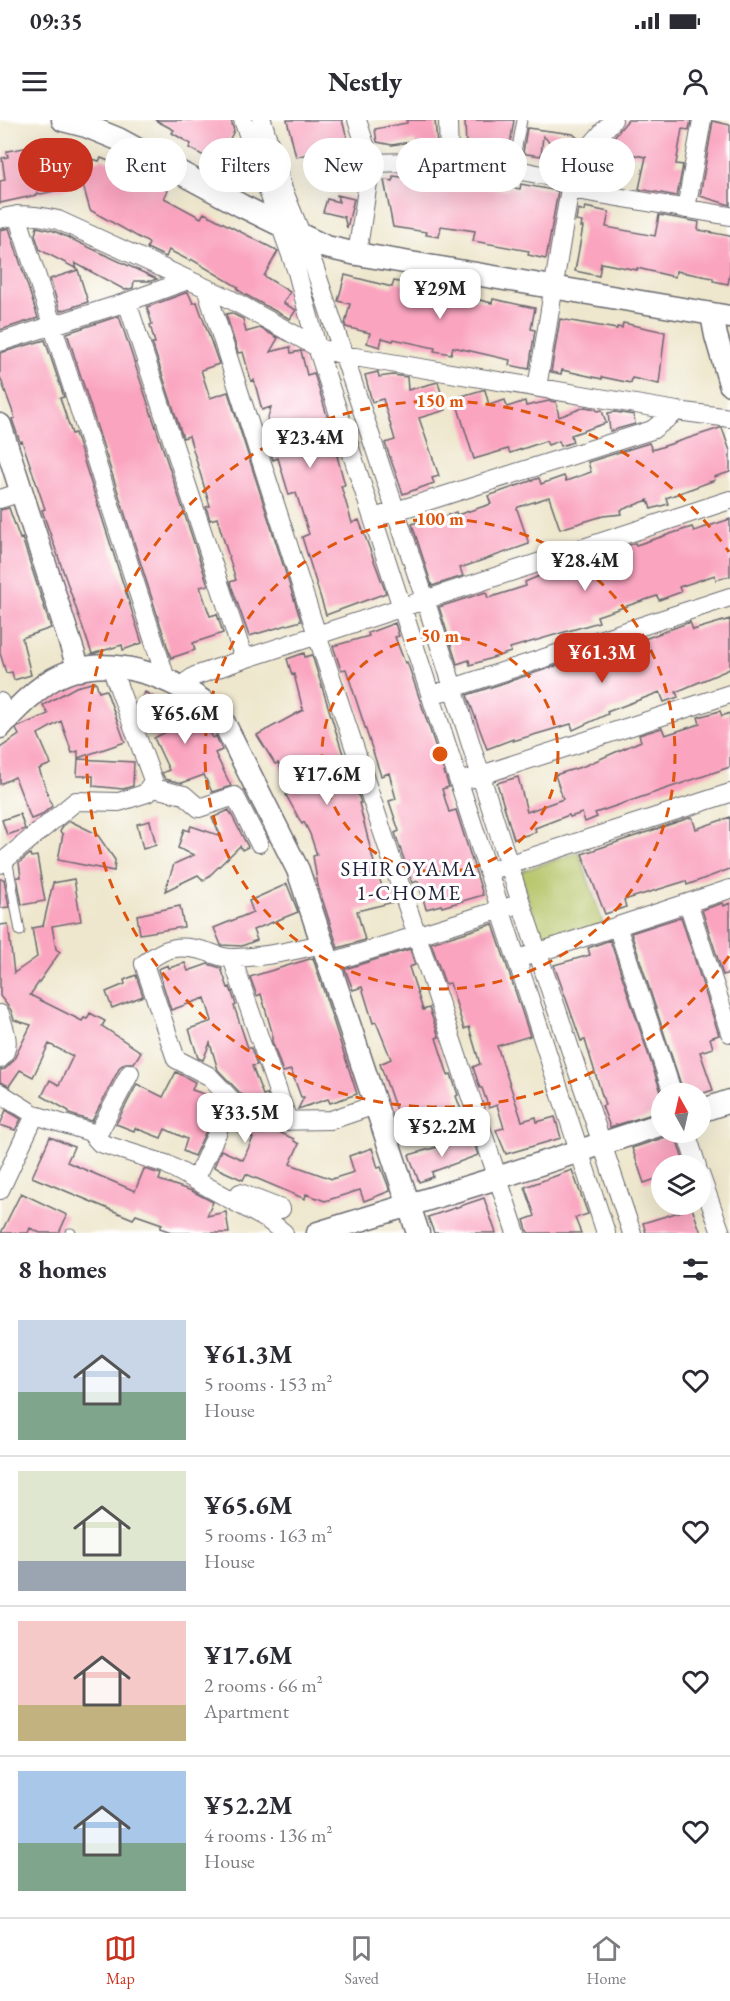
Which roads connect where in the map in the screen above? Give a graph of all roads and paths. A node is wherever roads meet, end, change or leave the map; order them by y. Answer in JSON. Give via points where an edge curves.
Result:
{"nodes":[{"id":1,"x":63,"y":120,"type":"edge"},
{"id":2,"x":243,"y":120,"type":"edge"},
{"id":3,"x":262,"y":120,"type":"edge"},
{"id":4,"x":357,"y":120,"type":"edge"},
{"id":5,"x":448,"y":120,"type":"edge"},
{"id":6,"x":522,"y":120,"type":"edge"},
{"id":7,"x":613,"y":120,"type":"edge"},
{"id":8,"x":702,"y":120,"type":"edge"},
{"id":9,"x":363,"y":138,"type":"edge"},
{"id":10,"x":448,"y":138,"type":"edge"},
{"id":11,"x":519,"y":138,"type":"edge"},
{"id":12,"x":597,"y":138,"type":"edge"},
{"id":13,"x":367,"y":192,"type":"edge"},
{"id":14,"x":567,"y":192,"type":"edge"},
{"id":15,"x":606,"y":192,"type":"edge"},
{"id":16,"x":686,"y":209,"type":"junction"},
{"id":17,"x":730,"y":216,"type":"edge"},
{"id":18,"x":9,"y":217,"type":"edge"},
{"id":19,"x":279,"y":224,"type":"junction"},
{"id":20,"x":301,"y":235,"type":"junction"},
{"id":21,"x":357,"y":254,"type":"junction"},
{"id":22,"x":188,"y":280,"type":"junction"},
{"id":23,"x":206,"y":288,"type":"junction"},
{"id":24,"x":554,"y":288,"type":"junction"},
{"id":25,"x":127,"y":302,"type":"junction"},
{"id":26,"x":721,"y":316,"type":"edge"},
{"id":27,"x":54,"y":326,"type":"junction"},
{"id":28,"x":0,"y":342,"type":"edge"},
{"id":29,"x":317,"y":347,"type":"junction"},
{"id":30,"x":343,"y":355,"type":"junction"},
{"id":31,"x":729,"y":380,"type":"edge"},
{"id":32,"x":537,"y":387,"type":"junction"},
{"id":33,"x":677,"y":411,"type":"junction"},
{"id":34,"x":730,"y":418,"type":"edge"},
{"id":35,"x":0,"y":424,"type":"edge"},
{"id":36,"x":22,"y":492,"type":"junction"},
{"id":37,"x":0,"y":499,"type":"edge"},
{"id":38,"x":730,"y":500,"type":"edge"},
{"id":39,"x":394,"y":511,"type":"junction"},
{"id":40,"x":373,"y":518,"type":"junction"},
{"id":41,"x":730,"y":597,"type":"edge"},
{"id":42,"x":425,"y":599,"type":"junction"},
{"id":43,"x":402,"y":606,"type":"junction"},
{"id":44,"x":317,"y":635,"type":"junction"},
{"id":45,"x":244,"y":659,"type":"junction"},
{"id":46,"x":111,"y":667,"type":"junction"},
{"id":47,"x":79,"y":670,"type":"junction"},
{"id":48,"x":173,"y":684,"type":"junction"},
{"id":49,"x":452,"y":689,"type":"junction"},
{"id":50,"x":730,"y":694,"type":"edge"},
{"id":51,"x":431,"y":696,"type":"junction"},
{"id":52,"x":2,"y":716,"type":"edge"},
{"id":53,"x":481,"y":775,"type":"junction"},
{"id":54,"x":459,"y":782,"type":"junction"},
{"id":55,"x":149,"y":788,"type":"junction"},
{"id":56,"x":730,"y":793,"type":"edge"},
{"id":57,"x":259,"y":843,"type":"dead end"},
{"id":58,"x":3,"y":861,"type":"edge"},
{"id":59,"x":508,"y":864,"type":"junction"},
{"id":60,"x":489,"y":871,"type":"junction"},
{"id":61,"x":730,"y":889,"type":"edge"},
{"id":62,"x":521,"y":903,"type":"junction"},
{"id":63,"x":688,"y":903,"type":"junction"},
{"id":64,"x":502,"y":909,"type":"junction"},
{"id":65,"x":617,"y":926,"type":"junction"},
{"id":66,"x":20,"y":931,"type":"dead end"},
{"id":67,"x":417,"y":935,"type":"junction"},
{"id":68,"x":538,"y":952,"type":"junction"},
{"id":69,"x":324,"y":953,"type":"junction"},
{"id":70,"x":232,"y":958,"type":"junction"},
{"id":71,"x":518,"y":959,"type":"junction"},
{"id":72,"x":723,"y":988,"type":"edge"},
{"id":73,"x":0,"y":1014,"type":"edge"},
{"id":74,"x":730,"y":1033,"type":"edge"},
{"id":75,"x":571,"y":1050,"type":"junction"},
{"id":76,"x":549,"y":1056,"type":"junction"},
{"id":77,"x":0,"y":1059,"type":"edge"},
{"id":78,"x":130,"y":1072,"type":"dead end"},
{"id":79,"x":669,"y":1083,"type":"edge"},
{"id":80,"x":0,"y":1093,"type":"edge"},
{"id":81,"x":730,"y":1101,"type":"edge"},
{"id":82,"x":375,"y":1105,"type":"junction"},
{"id":83,"x":711,"y":1107,"type":"edge"},
{"id":84,"x":35,"y":1115,"type":"junction"},
{"id":85,"x":288,"y":1121,"type":"junction"},
{"id":86,"x":651,"y":1128,"type":"edge"},
{"id":87,"x":218,"y":1131,"type":"dead end"},
{"id":88,"x":94,"y":1132,"type":"junction"},
{"id":89,"x":602,"y":1144,"type":"junction"},
{"id":90,"x":579,"y":1151,"type":"junction"},
{"id":91,"x":200,"y":1170,"type":"junction"},
{"id":92,"x":497,"y":1178,"type":"junction"},
{"id":93,"x":0,"y":1190,"type":"edge"},
{"id":94,"x":409,"y":1204,"type":"junction"},
{"id":95,"x":711,"y":1205,"type":"edge"},
{"id":96,"x":281,"y":1209,"type":"dead end"},
{"id":97,"x":284,"y":1233,"type":"edge"},
{"id":98,"x":318,"y":1233,"type":"edge"},
{"id":99,"x":418,"y":1233,"type":"edge"},
{"id":100,"x":516,"y":1233,"type":"edge"},
{"id":101,"x":606,"y":1233,"type":"edge"},
{"id":102,"x":632,"y":1233,"type":"edge"},
{"id":103,"x":721,"y":1233,"type":"edge"}],
"edges":[{"from":1,"to":19,"type":"street","via":[[118,139]]},
{"from":2,"to":19,"type":"street"},
{"from":3,"to":20,"type":"street"},
{"from":4,"to":9,"type":"street"},
{"from":5,"to":10,"type":"street"},
{"from":6,"to":11,"type":"lane"},
{"from":7,"to":12,"type":"street"},
{"from":8,"to":16,"type":"street"},
{"from":13,"to":21,"type":"street"},
{"from":14,"to":24,"type":"street"},
{"from":15,"to":16,"type":"street"},
{"from":16,"to":17,"type":"street"},
{"from":18,"to":22,"type":"street","via":[[38,215],[58,220]]},
{"from":18,"to":27,"type":"street"},
{"from":19,"to":20,"type":"street"},
{"from":19,"to":29,"type":"street","via":[[297,272]]},
{"from":20,"to":21,"type":"street"},
{"from":20,"to":30,"type":"street"},
{"from":21,"to":24,"type":"street"},
{"from":22,"to":23,"type":"street"},
{"from":22,"to":25,"type":"street"},
{"from":23,"to":29,"type":"street"},
{"from":23,"to":44,"type":"street"},
{"from":24,"to":26,"type":"street"},
{"from":24,"to":32,"type":"street"},
{"from":25,"to":27,"type":"street"},
{"from":25,"to":45,"type":"street"},
{"from":26,"to":31,"type":"street","via":[[716,336]]},
{"from":27,"to":28,"type":"street"},
{"from":27,"to":48,"type":"street"},
{"from":29,"to":30,"type":"street"},
{"from":29,"to":40,"type":"street"},
{"from":30,"to":32,"type":"street"},
{"from":30,"to":39,"type":"street"},
{"from":32,"to":33,"type":"street"},
{"from":33,"to":34,"type":"street"},
{"from":33,"to":39,"type":"street","via":[[652,430]]},
{"from":35,"to":36,"type":"street"},
{"from":36,"to":37,"type":"street"},
{"from":36,"to":47,"type":"street"},
{"from":38,"to":42,"type":"street"},
{"from":39,"to":40,"type":"street"},
{"from":39,"to":42,"type":"street"},
{"from":40,"to":43,"type":"street"},
{"from":41,"to":49,"type":"street"},
{"from":42,"to":43,"type":"street"},
{"from":42,"to":49,"type":"street"},
{"from":43,"to":44,"type":"street"},
{"from":43,"to":51,"type":"street"},
{"from":44,"to":45,"type":"street"},
{"from":44,"to":67,"type":"street"},
{"from":45,"to":48,"type":"street"},
{"from":46,"to":47,"type":"street"},
{"from":46,"to":48,"type":"street","via":[[142,671]]},
{"from":46,"to":55,"type":"street","via":[[153,780]]},
{"from":47,"to":52,"type":"street","via":[[49,682]]},
{"from":48,"to":69,"type":"street","via":[[204,701],[220,716],[290,850]]},
{"from":49,"to":51,"type":"street"},
{"from":49,"to":53,"type":"street"},
{"from":50,"to":53,"type":"street"},
{"from":51,"to":54,"type":"street"},
{"from":53,"to":54,"type":"street"},
{"from":53,"to":59,"type":"street"},
{"from":54,"to":60,"type":"street"},
{"from":55,"to":57,"type":"street","via":[[184,795],[199,808],[235,796]]},
{"from":55,"to":58,"type":"street","via":[[147,793],[119,802],[76,801]]},
{"from":56,"to":59,"type":"street"},
{"from":58,"to":66,"type":"lane"},
{"from":59,"to":60,"type":"street"},
{"from":59,"to":62,"type":"street"},
{"from":60,"to":64,"type":"street"},
{"from":61,"to":63,"type":"street"},
{"from":62,"to":64,"type":"street"},
{"from":62,"to":68,"type":"street"},
{"from":63,"to":65,"type":"street"},
{"from":63,"to":72,"type":"street"},
{"from":64,"to":67,"type":"street"},
{"from":64,"to":71,"type":"street"},
{"from":65,"to":68,"type":"street"},
{"from":65,"to":79,"type":"street"},
{"from":67,"to":69,"type":"street"},
{"from":67,"to":92,"type":"street"},
{"from":68,"to":71,"type":"street"},
{"from":68,"to":75,"type":"street"},
{"from":69,"to":70,"type":"street"},
{"from":69,"to":82,"type":"street"},
{"from":70,"to":85,"type":"street"},
{"from":70,"to":85,"type":"street","via":[[176,946],[144,964],[176,1059],[209,1076],[237,1106],[271,1121]]},
{"from":71,"to":76,"type":"street"},
{"from":72,"to":74,"type":"street"},
{"from":73,"to":77,"type":"street","via":[[8,1046]]},
{"from":75,"to":76,"type":"street"},
{"from":75,"to":89,"type":"street"},
{"from":76,"to":90,"type":"street"},
{"from":78,"to":88,"type":"street"},
{"from":80,"to":84,"type":"street"},
{"from":81,"to":83,"type":"street"},
{"from":82,"to":85,"type":"street","via":[[330,1120]]},
{"from":82,"to":94,"type":"street"},
{"from":84,"to":88,"type":"street"},
{"from":84,"to":93,"type":"street"},
{"from":86,"to":89,"type":"street"},
{"from":87,"to":91,"type":"street"},
{"from":88,"to":91,"type":"street","via":[[174,1155]]},
{"from":88,"to":97,"type":"street","via":[[100,1143],[166,1164],[268,1220]]},
{"from":89,"to":90,"type":"street"},
{"from":89,"to":102,"type":"street"},
{"from":90,"to":92,"type":"street"},
{"from":90,"to":101,"type":"street"},
{"from":91,"to":96,"type":"street","via":[[246,1197]]},
{"from":92,"to":94,"type":"street"},
{"from":92,"to":100,"type":"street"},
{"from":94,"to":98,"type":"street"},
{"from":94,"to":99,"type":"street"},
{"from":95,"to":103,"type":"street"}]}
